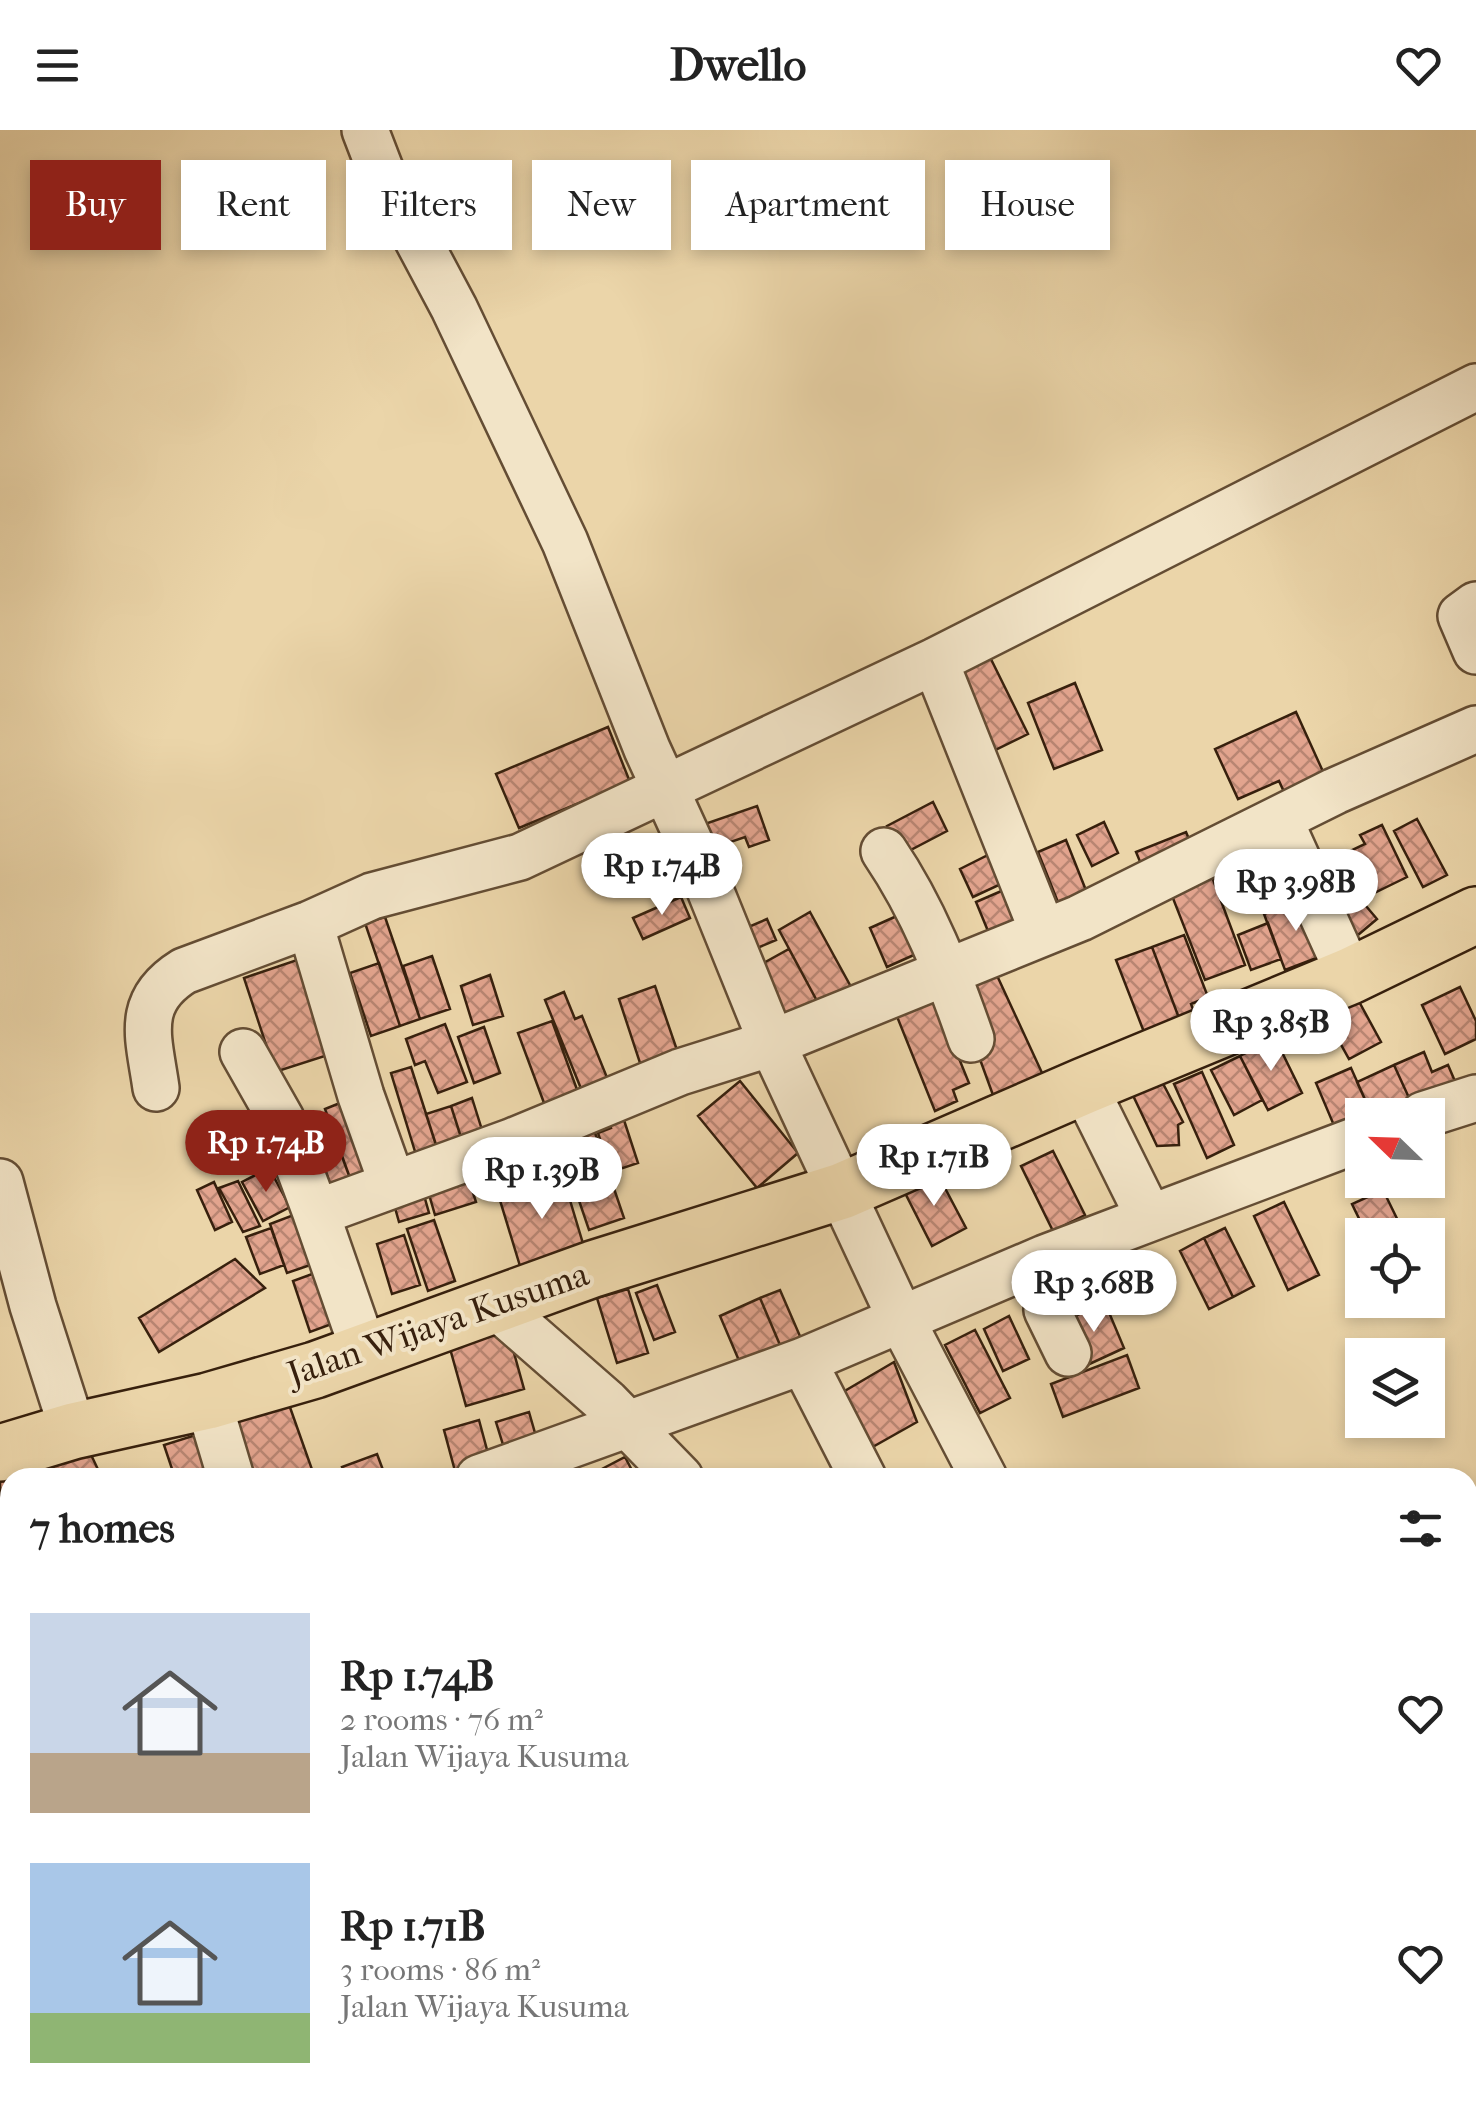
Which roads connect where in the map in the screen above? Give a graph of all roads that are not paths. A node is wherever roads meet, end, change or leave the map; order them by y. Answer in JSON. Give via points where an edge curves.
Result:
{"nodes":[{"id":1,"x":365,"y":130,"type":"edge"},
{"id":2,"x":1476,"y":386,"type":"edge"},
{"id":3,"x":1476,"y":605,"type":"edge"},
{"id":4,"x":1476,"y":650,"type":"edge"},
{"id":5,"x":936,"y":660,"type":"junction"},
{"id":6,"x":1476,"y":730,"type":"edge"},
{"id":7,"x":664,"y":787,"type":"junction"},
{"id":8,"x":1279,"y":819,"type":"junction"},
{"id":9,"x":884,"y":851,"type":"dead end"},
{"id":10,"x":1476,"y":915,"type":"edge"},
{"id":11,"x":310,"y":924,"type":"junction"},
{"id":12,"x":1043,"y":932,"type":"junction"},
{"id":13,"x":948,"y":972,"type":"junction"},
{"id":14,"x":1350,"y":976,"type":"junction"},
{"id":15,"x":971,"y":1040,"type":"dead end"},
{"id":16,"x":772,"y":1044,"type":"junction"},
{"id":17,"x":243,"y":1052,"type":"dead end"},
{"id":18,"x":1084,"y":1086,"type":"junction"},
{"id":19,"x":156,"y":1088,"type":"dead end"},
{"id":20,"x":1475,"y":1100,"type":"edge"},
{"id":21,"x":1445,"y":1109,"type":"edge"},
{"id":22,"x":1345,"y":1144,"type":"edge"},
{"id":23,"x":0,"y":1182,"type":"edge"},
{"id":24,"x":392,"y":1183,"type":"junction"},
{"id":25,"x":842,"y":1191,"type":"junction"},
{"id":26,"x":316,"y":1213,"type":"junction"},
{"id":27,"x":1150,"y":1217,"type":"junction"},
{"id":28,"x":1076,"y":1247,"type":"junction"},
{"id":29,"x":495,"y":1305,"type":"junction"},
{"id":30,"x":900,"y":1317,"type":"junction"},
{"id":31,"x":364,"y":1351,"type":"junction"},
{"id":32,"x":1068,"y":1354,"type":"dead end"},
{"id":33,"x":803,"y":1361,"type":"junction"},
{"id":34,"x":208,"y":1401,"type":"junction"},
{"id":35,"x":630,"y":1426,"type":"junction"},
{"id":36,"x":72,"y":1432,"type":"junction"},
{"id":37,"x":0,"y":1453,"type":"edge"},
{"id":38,"x":228,"y":1468,"type":"edge"},
{"id":39,"x":508,"y":1468,"type":"edge"},
{"id":40,"x":670,"y":1468,"type":"edge"},
{"id":41,"x":858,"y":1468,"type":"edge"},
{"id":42,"x":979,"y":1468,"type":"edge"}],
"edges":[{"from":1,"to":7,"type":"street","via":[[564,542]]},
{"from":2,"to":5,"type":"street"},
{"from":3,"to":4,"type":"street","via":[[1462,616]]},
{"from":5,"to":7,"type":"street"},
{"from":5,"to":12,"type":"street"},
{"from":6,"to":8,"type":"street"},
{"from":7,"to":11,"type":"street","via":[[520,857],[372,896]]},
{"from":7,"to":16,"type":"street"},
{"from":8,"to":12,"type":"street"},
{"from":8,"to":14,"type":"street"},
{"from":9,"to":13,"type":"street","via":[[905,880]]},
{"from":10,"to":14,"type":"main road","name":"Jalan Wijaya Kusuma"},
{"from":11,"to":19,"type":"street","via":[[166,982],[148,1015]]},
{"from":11,"to":24,"type":"street"},
{"from":12,"to":13,"type":"street"},
{"from":13,"to":15,"type":"street"},
{"from":13,"to":16,"type":"street"},
{"from":14,"to":18,"type":"main road","name":"Jalan Wijaya Kusuma"},
{"from":16,"to":24,"type":"street","via":[[680,1072]]},
{"from":16,"to":25,"type":"street"},
{"from":17,"to":26,"type":"street","via":[[282,1119]]},
{"from":18,"to":25,"type":"main road","name":"Jalan Wijaya Kusuma"},
{"from":18,"to":27,"type":"street"},
{"from":20,"to":21,"type":"street"},
{"from":22,"to":27,"type":"street"},
{"from":23,"to":36,"type":"street"},
{"from":24,"to":26,"type":"street"},
{"from":25,"to":29,"type":"main road","name":"Jalan Wijaya Kusuma"},
{"from":25,"to":30,"type":"street"},
{"from":26,"to":31,"type":"street"},
{"from":27,"to":28,"type":"street"},
{"from":28,"to":30,"type":"street"},
{"from":28,"to":32,"type":"street","via":[[1084,1274],[1056,1294],[1047,1310]]},
{"from":29,"to":31,"type":"main road","name":"Jalan Wijaya Kusuma"},
{"from":29,"to":35,"type":"street"},
{"from":30,"to":33,"type":"street"},
{"from":30,"to":42,"type":"street"},
{"from":31,"to":34,"type":"main road","name":"Jalan Wijaya Kusuma"},
{"from":33,"to":35,"type":"street"},
{"from":33,"to":41,"type":"street"},
{"from":34,"to":36,"type":"main road","name":"Jalan Wijaya Kusuma"},
{"from":34,"to":38,"type":"street"},
{"from":35,"to":39,"type":"street"},
{"from":35,"to":40,"type":"street"},
{"from":36,"to":37,"type":"main road","name":"Jalan Wijaya Kusuma"}]}
